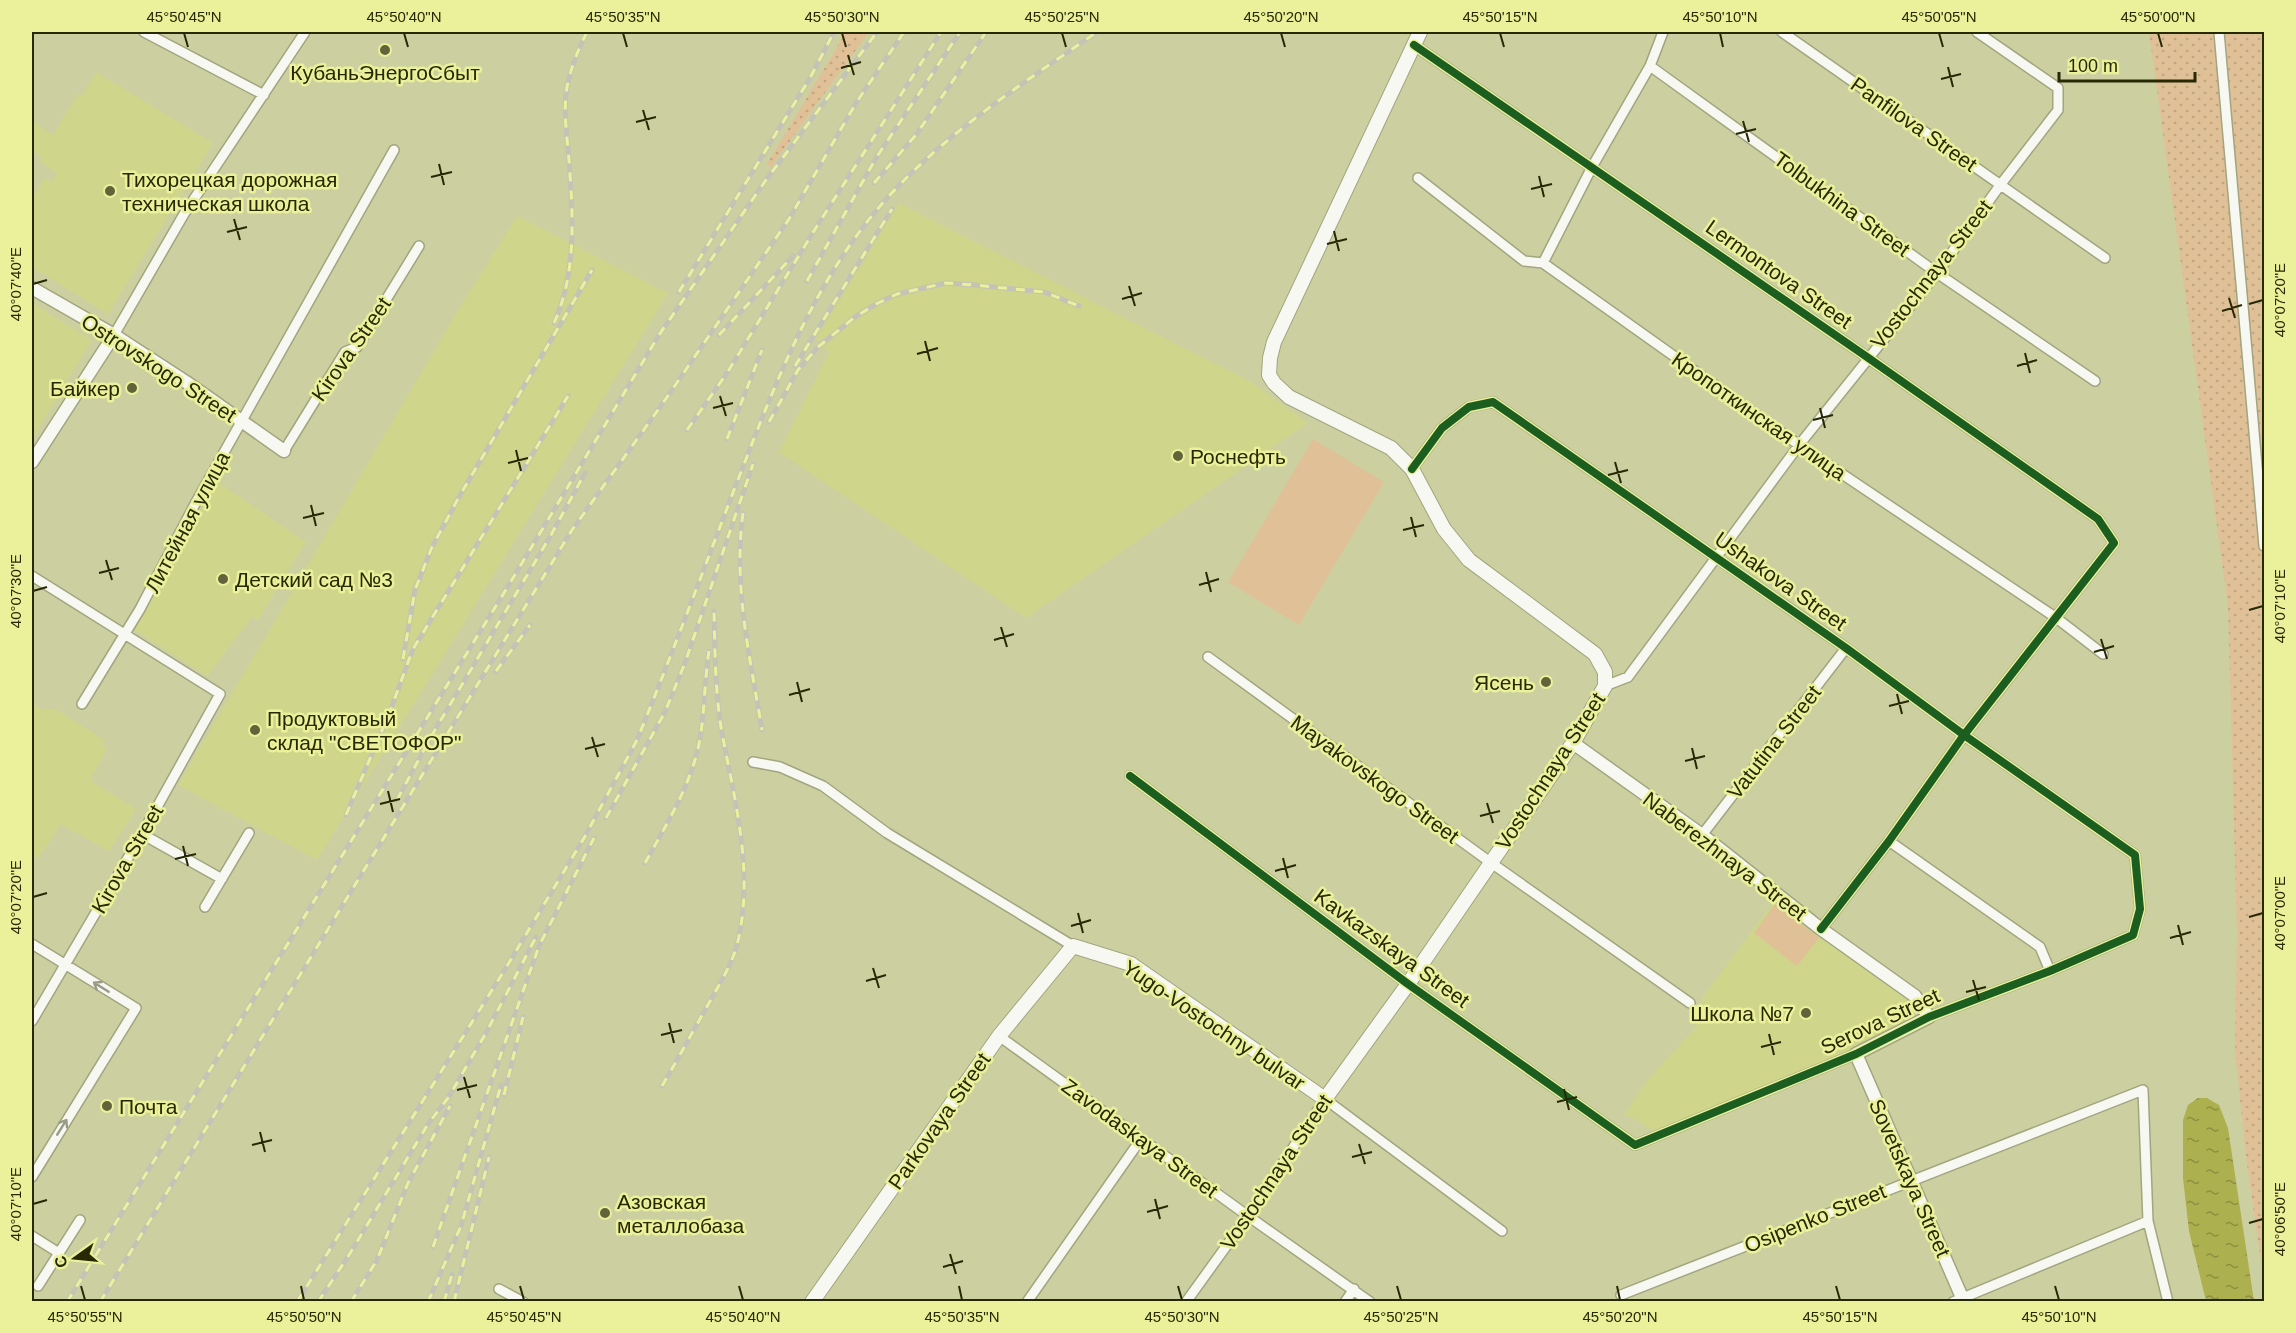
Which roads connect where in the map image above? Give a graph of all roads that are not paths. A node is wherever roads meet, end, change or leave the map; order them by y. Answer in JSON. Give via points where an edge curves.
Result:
{"nodes":[{"id":1,"x":144,"y":32,"type":"edge"},
{"id":2,"x":305,"y":32,"type":"edge"},
{"id":3,"x":1420,"y":32,"type":"edge"},
{"id":4,"x":1663,"y":32,"type":"edge"},
{"id":5,"x":1782,"y":32,"type":"edge"},
{"id":6,"x":1977,"y":32,"type":"edge"},
{"id":7,"x":2219,"y":32,"type":"edge"},
{"id":8,"x":1414,"y":45,"type":"junction"},
{"id":9,"x":1650,"y":66,"type":"junction"},
{"id":10,"x":264,"y":95,"type":"junction"},
{"id":11,"x":394,"y":150,"type":"dead end"},
{"id":12,"x":1592,"y":168,"type":"junction"},
{"id":13,"x":1418,"y":178,"type":"dead end"},
{"id":14,"x":2001,"y":184,"type":"junction"},
{"id":15,"x":419,"y":246,"type":"dead end"},
{"id":16,"x":2105,"y":258,"type":"dead end"},
{"id":17,"x":1544,"y":263,"type":"junction"},
{"id":18,"x":1937,"y":273,"type":"junction"},
{"id":19,"x":32,"y":288,"type":"edge"},
{"id":20,"x":114,"y":335,"type":"junction"},
{"id":21,"x":1867,"y":357,"type":"junction"},
{"id":22,"x":2095,"y":381,"type":"dead end"},
{"id":23,"x":242,"y":422,"type":"junction"},
{"id":24,"x":1798,"y":445,"type":"junction"},
{"id":25,"x":284,"y":452,"type":"joint"},
{"id":26,"x":32,"y":462,"type":"edge"},
{"id":27,"x":1412,"y":468,"type":"junction"},
{"id":28,"x":2265,"y":546,"type":"edge"},
{"id":29,"x":1715,"y":557,"type":"junction"},
{"id":30,"x":32,"y":576,"type":"edge"},
{"id":31,"x":2055,"y":617,"type":"junction"},
{"id":32,"x":124,"y":636,"type":"junction"},
{"id":33,"x":1846,"y":648,"type":"junction"},
{"id":34,"x":2103,"y":654,"type":"dead end"},
{"id":35,"x":1208,"y":657,"type":"dead end"},
{"id":36,"x":1605,"y":687,"type":"junction"},
{"id":37,"x":82,"y":704,"type":"dead end"},
{"id":38,"x":1964,"y":735,"type":"junction"},
{"id":39,"x":1573,"y":743,"type":"junction"},
{"id":40,"x":753,"y":762,"type":"dead end"},
{"id":41,"x":1130,"y":776,"type":"dead end"},
{"id":42,"x":249,"y":832,"type":"dead end"},
{"id":43,"x":142,"y":834,"type":"junction"},
{"id":44,"x":1702,"y":835,"type":"junction"},
{"id":45,"x":1889,"y":841,"type":"junction"},
{"id":46,"x":2135,"y":855,"type":"joint"},
{"id":47,"x":1490,"y":862,"type":"junction"},
{"id":48,"x":222,"y":879,"type":"junction"},
{"id":49,"x":205,"y":907,"type":"dead end"},
{"id":50,"x":1821,"y":929,"type":"junction"},
{"id":51,"x":32,"y":944,"type":"edge"},
{"id":52,"x":1073,"y":946,"type":"junction"},
{"id":53,"x":66,"y":965,"type":"junction"},
{"id":54,"x":2050,"y":970,"type":"junction"},
{"id":55,"x":1408,"y":984,"type":"junction"},
{"id":56,"x":1690,"y":1003,"type":"dead end"},
{"id":57,"x":1929,"y":1017,"type":"junction"},
{"id":58,"x":32,"y":1022,"type":"edge"},
{"id":59,"x":999,"y":1036,"type":"junction"},
{"id":60,"x":1856,"y":1054,"type":"junction"},
{"id":61,"x":1325,"y":1099,"type":"junction"},
{"id":62,"x":1141,"y":1139,"type":"junction"},
{"id":63,"x":1635,"y":1145,"type":"joint"},
{"id":64,"x":32,"y":1177,"type":"edge"},
{"id":65,"x":1911,"y":1180,"type":"junction"},
{"id":66,"x":1248,"y":1216,"type":"junction"},
{"id":67,"x":80,"y":1220,"type":"dead end"},
{"id":68,"x":2148,"y":1221,"type":"junction"},
{"id":69,"x":1502,"y":1231,"type":"dead end"},
{"id":70,"x":32,"y":1236,"type":"edge"},
{"id":71,"x":59,"y":1253,"type":"junction"},
{"id":72,"x":38,"y":1286,"type":"dead end"},
{"id":73,"x":499,"y":1289,"type":"dead end"},
{"id":74,"x":1354,"y":1289,"type":"junction"},
{"id":75,"x":1621,"y":1295,"type":"dead end"},
{"id":76,"x":1960,"y":1300,"type":"edge"},
{"id":77,"x":523,"y":1302,"type":"edge"},
{"id":78,"x":812,"y":1302,"type":"edge"},
{"id":79,"x":1027,"y":1302,"type":"edge"},
{"id":80,"x":1186,"y":1302,"type":"edge"},
{"id":81,"x":1345,"y":1302,"type":"edge"},
{"id":82,"x":1370,"y":1302,"type":"edge"},
{"id":83,"x":2168,"y":1302,"type":"edge"}],
"edges":[{"from":1,"to":10,"type":"street"},
{"from":2,"to":10,"type":"street"},
{"from":3,"to":8,"type":"main road"},
{"from":4,"to":9,"type":"street"},
{"from":5,"to":14,"type":"street","name":"Panfilova Street"},
{"from":6,"to":14,"type":"street","name":"Vostochnaya Street","via":[[2058,88],[2058,110]]},
{"from":7,"to":28,"type":"street"},
{"from":8,"to":12,"type":"street","name":"Lermontova Street"},
{"from":8,"to":27,"type":"main road","via":[[1274,342],[1269,375],[1289,398],[1391,448]]},
{"from":9,"to":12,"type":"street"},
{"from":9,"to":18,"type":"street","name":"Tolbukhina Street"},
{"from":10,"to":20,"type":"street","via":[[184,214]]},
{"from":11,"to":23,"type":"street","name":"Литейная улица"},
{"from":12,"to":17,"type":"street"},
{"from":12,"to":21,"type":"street","name":"Lermontova Street"},
{"from":13,"to":17,"type":"street","name":"Кропоткинская улица","via":[[1524,261]]},
{"from":14,"to":16,"type":"street","name":"Panfilova Street"},
{"from":14,"to":18,"type":"street","name":"Vostochnaya Street"},
{"from":15,"to":25,"type":"street","name":"Kirova Street","via":[[357,347],[345,352]]},
{"from":17,"to":24,"type":"street","name":"Кропоткинская улица"},
{"from":18,"to":21,"type":"street","name":"Vostochnaya Street"},
{"from":18,"to":22,"type":"street","name":"Tolbukhina Street"},
{"from":19,"to":20,"type":"street","name":"Ostrovskogo Street"},
{"from":20,"to":23,"type":"street","name":"Ostrovskogo Street"},
{"from":20,"to":26,"type":"street"},
{"from":21,"to":24,"type":"street","name":"Vostochnaya Street"},
{"from":21,"to":31,"type":"street","name":"Lermontova Street","via":[[2098,519],[2114,543]]},
{"from":23,"to":25,"type":"street","name":"Ostrovskogo Street"},
{"from":23,"to":32,"type":"street","name":"Литейная улица"},
{"from":24,"to":29,"type":"street","name":"Vostochnaya Street"},
{"from":24,"to":31,"type":"street","name":"Кропоткинская улица"},
{"from":27,"to":29,"type":"street","name":"Ushakova Street","via":[[1442,428],[1469,408],[1493,402]]},
{"from":27,"to":36,"type":"main road","via":[[1444,529],[1468,560],[1595,654],[1605,672]]},
{"from":29,"to":33,"type":"street","name":"Ushakova Street"},
{"from":29,"to":36,"type":"street","name":"Vostochnaya Street","via":[[1628,677]]},
{"from":30,"to":32,"type":"street"},
{"from":31,"to":34,"type":"street","name":"Кропоткинская улица"},
{"from":31,"to":38,"type":"street"},
{"from":32,"to":37,"type":"street","name":"Литейная улица"},
{"from":32,"to":43,"type":"street","name":"Kirova Street","via":[[220,694]]},
{"from":33,"to":38,"type":"street","name":"Ushakova Street"},
{"from":33,"to":44,"type":"street","name":"Vatutina Street"},
{"from":35,"to":47,"type":"street","name":"Mayakovskogo Street"},
{"from":36,"to":39,"type":"main road","name":"Vostochnaya Street"},
{"from":38,"to":45,"type":"street"},
{"from":38,"to":46,"type":"street","name":"Ushakova Street"},
{"from":39,"to":44,"type":"street","name":"Naberezhnaya Street"},
{"from":39,"to":47,"type":"main road","name":"Vostochnaya Street"},
{"from":40,"to":52,"type":"street","name":"Yugo-Vostochny bulvar","via":[[780,767],[823,786],[887,833]]},
{"from":41,"to":55,"type":"street","name":"Kavkazskaya Street"},
{"from":42,"to":48,"type":"street"},
{"from":43,"to":48,"type":"street"},
{"from":43,"to":53,"type":"street","name":"Kirova Street"},
{"from":44,"to":50,"type":"street","name":"Naberezhnaya Street"},
{"from":45,"to":50,"type":"street"},
{"from":45,"to":54,"type":"street","via":[[2040,947]]},
{"from":46,"to":54,"type":"street","name":"Serova Street","via":[[2139,909],[2133,935]]},
{"from":47,"to":55,"type":"main road","name":"Vostochnaya Street"},
{"from":47,"to":56,"type":"street","name":"Mayakovskogo Street"},
{"from":48,"to":49,"type":"street"},
{"from":50,"to":57,"type":"street","name":"Naberezhnaya Street","via":[[1915,996]]},
{"from":51,"to":53,"type":"street"},
{"from":52,"to":59,"type":"main road","name":"Parkovaya Street"},
{"from":52,"to":61,"type":"main road","name":"Yugo-Vostochny bulvar","via":[[1131,964]]},
{"from":53,"to":58,"type":"street","name":"Kirova Street"},
{"from":64,"to":53,"type":"street","one_way":true,"via":[[136,1008]]},
{"from":54,"to":57,"type":"street","name":"Serova Street"},
{"from":55,"to":61,"type":"main road","name":"Vostochnaya Street"},
{"from":55,"to":63,"type":"street","name":"Kavkazskaya Street"},
{"from":57,"to":60,"type":"street","name":"Serova Street"},
{"from":59,"to":62,"type":"street","name":"Zavodaskaya Street"},
{"from":59,"to":78,"type":"main road","name":"Parkovaya Street"},
{"from":60,"to":63,"type":"street","name":"Serova Street"},
{"from":60,"to":65,"type":"street","name":"Sovetskaya Street"},
{"from":61,"to":66,"type":"street","name":"Vostochnaya Street"},
{"from":61,"to":69,"type":"street","name":"Yugo-Vostochny bulvar"},
{"from":62,"to":66,"type":"street","name":"Zavodaskaya Street"},
{"from":62,"to":79,"type":"street"},
{"from":65,"to":68,"type":"street","name":"Osipenko Street","via":[[2143,1090]]},
{"from":65,"to":75,"type":"street","name":"Osipenko Street"},
{"from":65,"to":76,"type":"street","name":"Sovetskaya Street"},
{"from":66,"to":74,"type":"street","name":"Zavodaskaya Street"},
{"from":66,"to":80,"type":"street","name":"Vostochnaya Street"},
{"from":67,"to":71,"type":"street"},
{"from":68,"to":76,"type":"street"},
{"from":68,"to":83,"type":"street"},
{"from":70,"to":71,"type":"street"},
{"from":71,"to":72,"type":"street"},
{"from":73,"to":77,"type":"street"},
{"from":74,"to":81,"type":"street"},
{"from":74,"to":82,"type":"street","name":"Zavodaskaya Street"}]}
